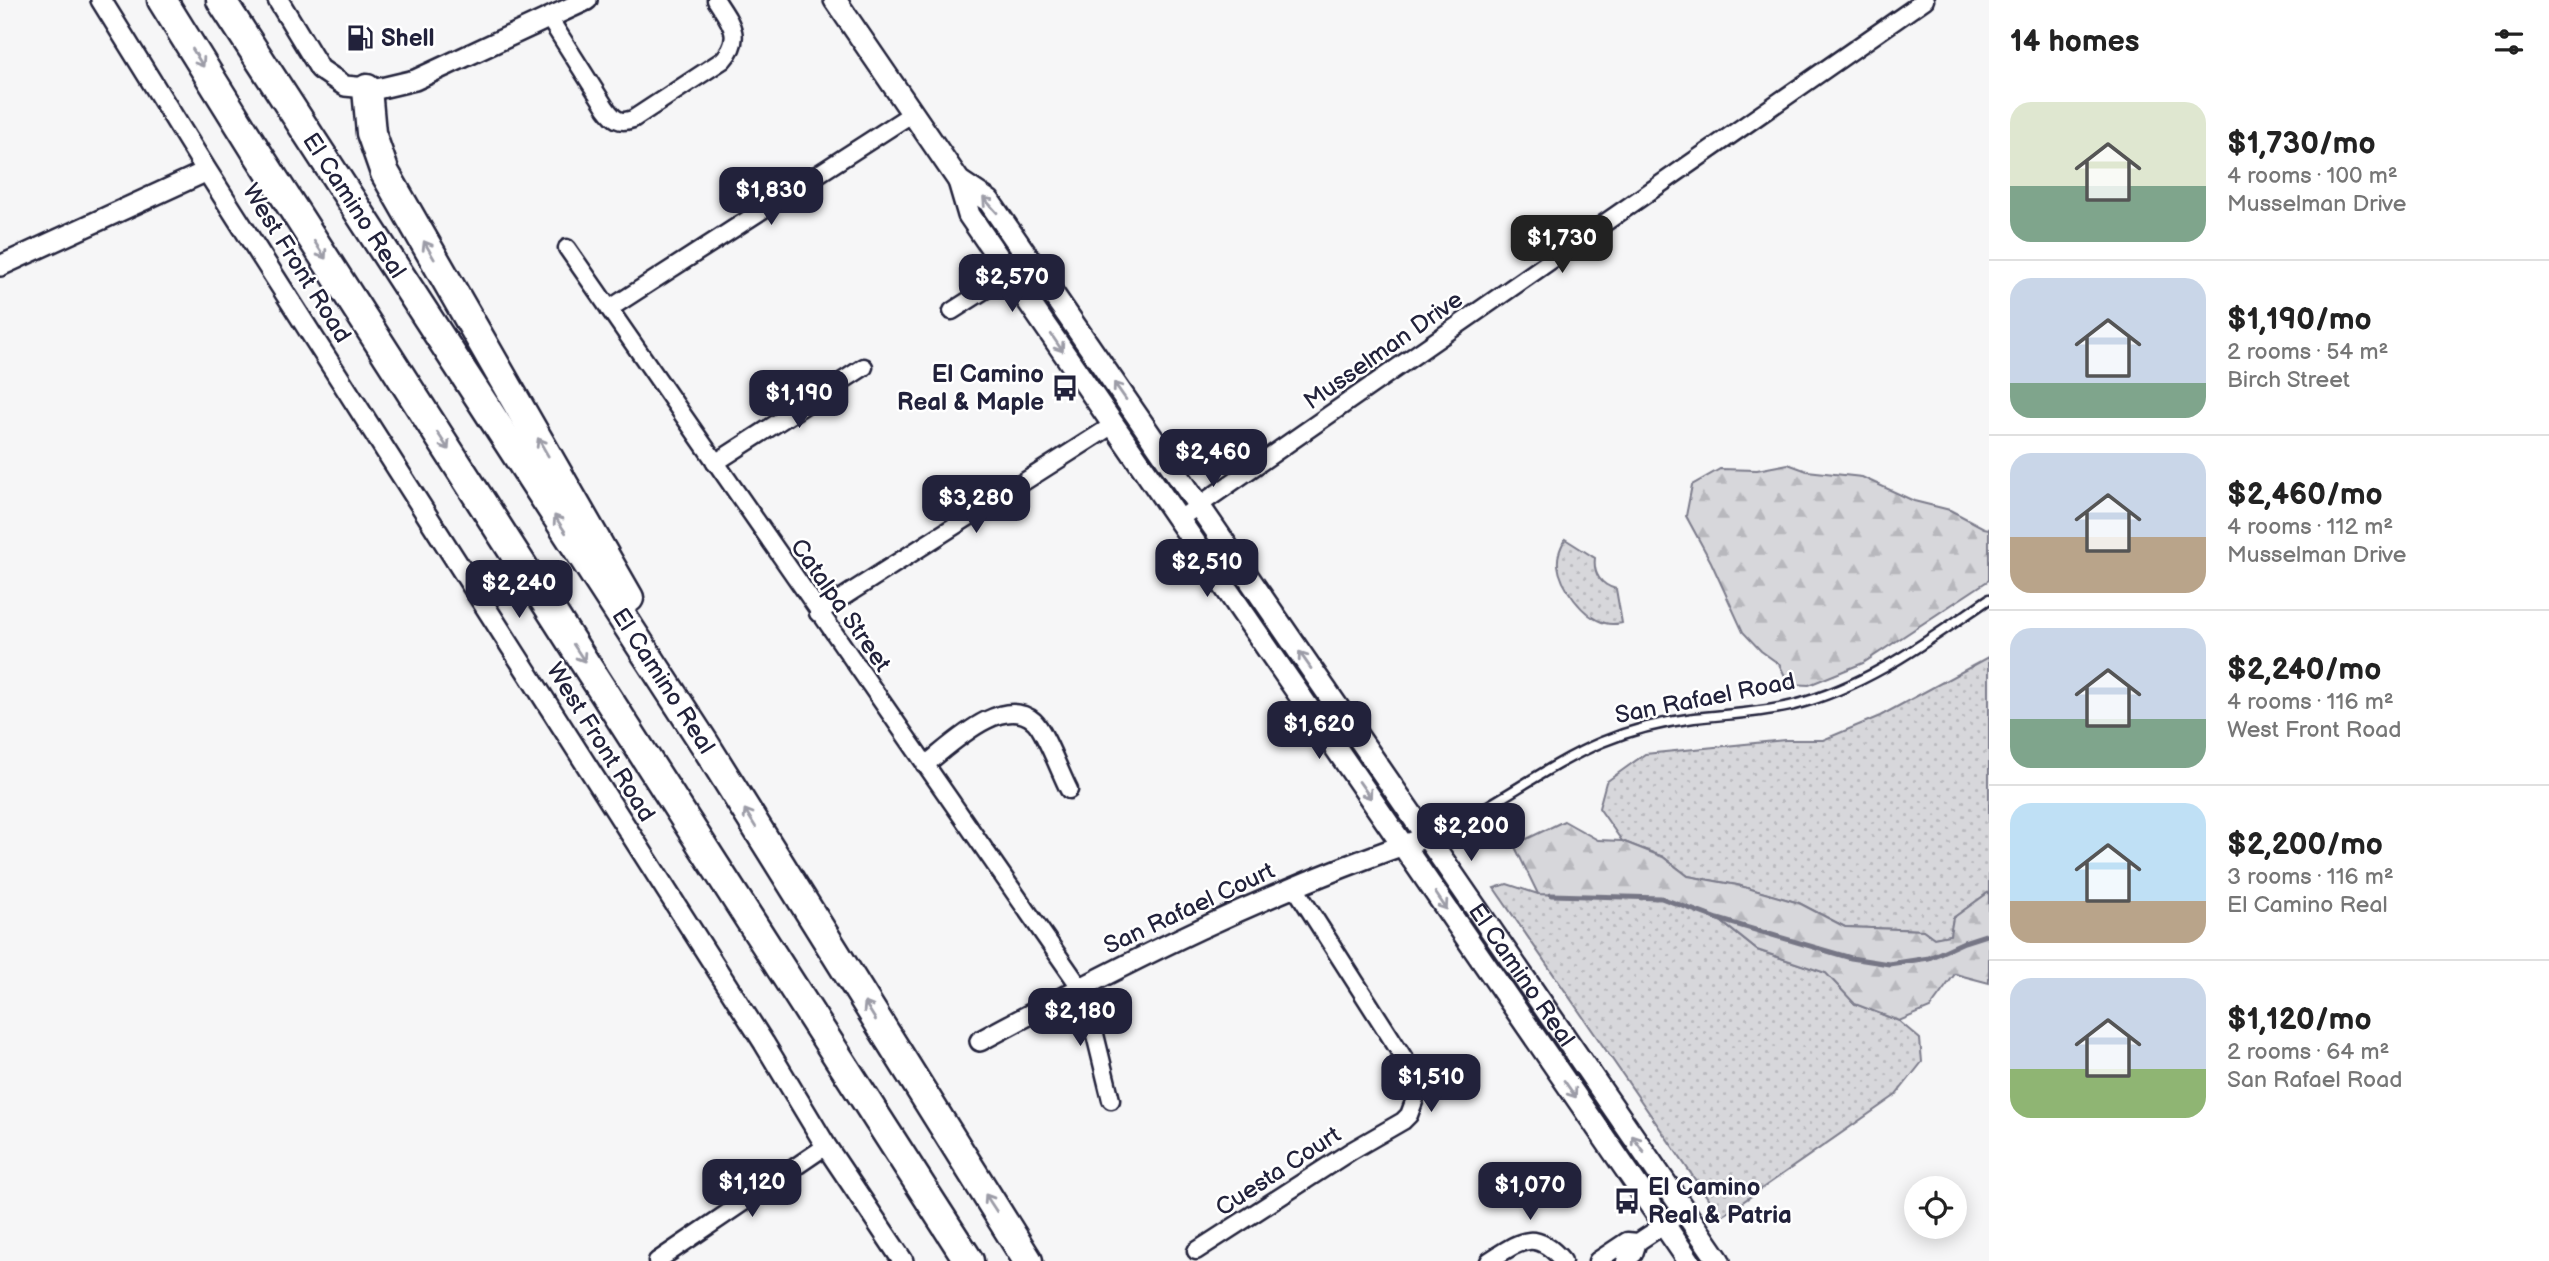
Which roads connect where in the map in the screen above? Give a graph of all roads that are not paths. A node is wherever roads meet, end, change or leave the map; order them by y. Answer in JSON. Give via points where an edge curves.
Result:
{"nodes":[{"id":1,"x":101,"y":0,"type":"edge"},
{"id":2,"x":162,"y":0,"type":"edge"},
{"id":3,"x":220,"y":0,"type":"edge"},
{"id":4,"x":278,"y":0,"type":"edge"},
{"id":5,"x":587,"y":0,"type":"edge"},
{"id":6,"x":716,"y":0,"type":"edge"},
{"id":7,"x":835,"y":0,"type":"edge"},
{"id":8,"x":1924,"y":0,"type":"edge"},
{"id":9,"x":549,"y":18,"type":"junction"},
{"id":10,"x":367,"y":89,"type":"junction"},
{"id":11,"x":913,"y":113,"type":"junction"},
{"id":12,"x":207,"y":171,"type":"junction"},
{"id":13,"x":959,"y":181,"type":"junction"},
{"id":14,"x":567,"y":248,"type":"dead end"},
{"id":15,"x":0,"y":266,"type":"edge"},
{"id":16,"x":1010,"y":274,"type":"junction"},
{"id":17,"x":609,"y":309,"type":"junction"},
{"id":18,"x":952,"y":311,"type":"dead end"},
{"id":19,"x":864,"y":367,"type":"dead end"},
{"id":20,"x":1113,"y":425,"type":"junction"},
{"id":21,"x":715,"y":463,"type":"junction"},
{"id":22,"x":1199,"y":505,"type":"junction"},
{"id":23,"x":1178,"y":520,"type":"junction"},
{"id":24,"x":1989,"y":599,"type":"edge"},
{"id":25,"x":818,"y":613,"type":"junction"},
{"id":26,"x":704,"y":743,"type":"junction"},
{"id":27,"x":925,"y":765,"type":"junction"},
{"id":28,"x":1069,"y":790,"type":"dead end"},
{"id":29,"x":1427,"y":837,"type":"junction"},
{"id":30,"x":1403,"y":845,"type":"junction"},
{"id":31,"x":1294,"y":886,"type":"junction"},
{"id":32,"x":1080,"y":987,"type":"junction"},
{"id":33,"x":979,"y":1041,"type":"dead end"},
{"id":34,"x":1111,"y":1100,"type":"dead end"},
{"id":35,"x":826,"y":1146,"type":"junction"},
{"id":36,"x":1685,"y":1211,"type":"junction"},
{"id":37,"x":1664,"y":1224,"type":"junction"},
{"id":38,"x":1638,"y":1241,"type":"junction"},
{"id":39,"x":1196,"y":1251,"type":"dead end"},
{"id":40,"x":657,"y":1261,"type":"edge"},
{"id":41,"x":903,"y":1261,"type":"edge"},
{"id":42,"x":969,"y":1261,"type":"edge"},
{"id":43,"x":1028,"y":1261,"type":"edge"},
{"id":44,"x":1489,"y":1261,"type":"edge"},
{"id":45,"x":1563,"y":1261,"type":"edge"},
{"id":46,"x":1597,"y":1261,"type":"edge"},
{"id":47,"x":1625,"y":1261,"type":"edge"},
{"id":48,"x":1689,"y":1261,"type":"edge"},
{"id":49,"x":1719,"y":1261,"type":"edge"}],
"edges":[{"from":1,"to":12,"type":"street","name":"West Front Road"},
{"from":2,"to":42,"type":"highway","one_way":true},
{"from":26,"to":3,"type":"highway","name":"El Camino Real","one_way":true},
{"from":4,"to":10,"type":"street","via":[[320,69],[345,86]]},
{"from":5,"to":9,"type":"street"},
{"from":6,"to":9,"type":"street","via":[[733,28],[735,42],[730,52],[723,61],[624,122],[615,120],[606,108]]},
{"from":7,"to":11,"type":"main road","name":"El Camino Real"},
{"from":8,"to":22,"type":"street","name":"Musselman Drive"},
{"from":9,"to":10,"type":"street","via":[[415,80]]},
{"from":26,"to":10,"type":"highway","one_way":true,"via":[[671,671],[385,173],[371,133]]},
{"from":11,"to":13,"type":"main road","name":"El Camino Real"},
{"from":11,"to":17,"type":"street"},
{"from":12,"to":15,"type":"street"},
{"from":12,"to":35,"type":"street","name":"West Front Road","via":[[765,1043]]},
{"from":13,"to":16,"type":"main road","name":"El Camino Real","via":[[969,215]]},
{"from":22,"to":13,"type":"main road","name":"El Camino Real","one_way":true,"via":[[989,201]]},
{"from":14,"to":17,"type":"street","name":"Catalpa Street"},
{"from":16,"to":18,"type":"street"},
{"from":16,"to":20,"type":"main road","name":"El Camino Real","one_way":true},
{"from":17,"to":21,"type":"street","name":"Catalpa Street"},
{"from":19,"to":21,"type":"street"},
{"from":20,"to":23,"type":"main road","name":"El Camino Real"},
{"from":20,"to":25,"type":"street"},
{"from":21,"to":25,"type":"street","name":"Catalpa Street"},
{"from":22,"to":23,"type":"street","name":"Musselman Drive"},
{"from":29,"to":22,"type":"main road","name":"El Camino Real","one_way":true},
{"from":23,"to":30,"type":"main road","name":"El Camino Real","one_way":true},
{"from":24,"to":29,"type":"lane","name":"San Rafael Road","via":[[1896,661],[1828,695],[1791,706],[1645,728],[1601,743]]},
{"from":25,"to":27,"type":"street","name":"Catalpa Street"},
{"from":43,"to":26,"type":"highway","name":"El Camino Real","one_way":true},
{"from":27,"to":28,"type":"street","via":[[983,721],[1018,713],[1037,724]]},
{"from":27,"to":32,"type":"street","name":"Catalpa Street"},
{"from":29,"to":30,"type":"street","name":"San Rafael Court"},
{"from":36,"to":29,"type":"main road","name":"El Camino Real","one_way":true},
{"from":30,"to":31,"type":"street","name":"San Rafael Court"},
{"from":30,"to":37,"type":"main road","name":"El Camino Real","one_way":true},
{"from":31,"to":32,"type":"street","name":"San Rafael Court"},
{"from":31,"to":39,"type":"street","name":"Cuesta Court","via":[[1409,1066],[1415,1082],[1414,1106],[1403,1121]]},
{"from":32,"to":33,"type":"street","name":"San Rafael Court"},
{"from":32,"to":34,"type":"street","name":"Catalpa Street"},
{"from":35,"to":40,"type":"street"},
{"from":35,"to":41,"type":"street","name":"West Front Road"},
{"from":36,"to":37,"type":"street"},
{"from":36,"to":49,"type":"main road","name":"El Camino Real"},
{"from":37,"to":38,"type":"street"},
{"from":37,"to":48,"type":"main road","name":"El Camino Real"},
{"from":38,"to":46,"type":"street","via":[[1627,1241]]},
{"from":38,"to":47,"type":"street","via":[[1634,1254]]},
{"from":44,"to":45,"type":"street","via":[[1517,1243],[1535,1241],[1551,1247]]}]}
